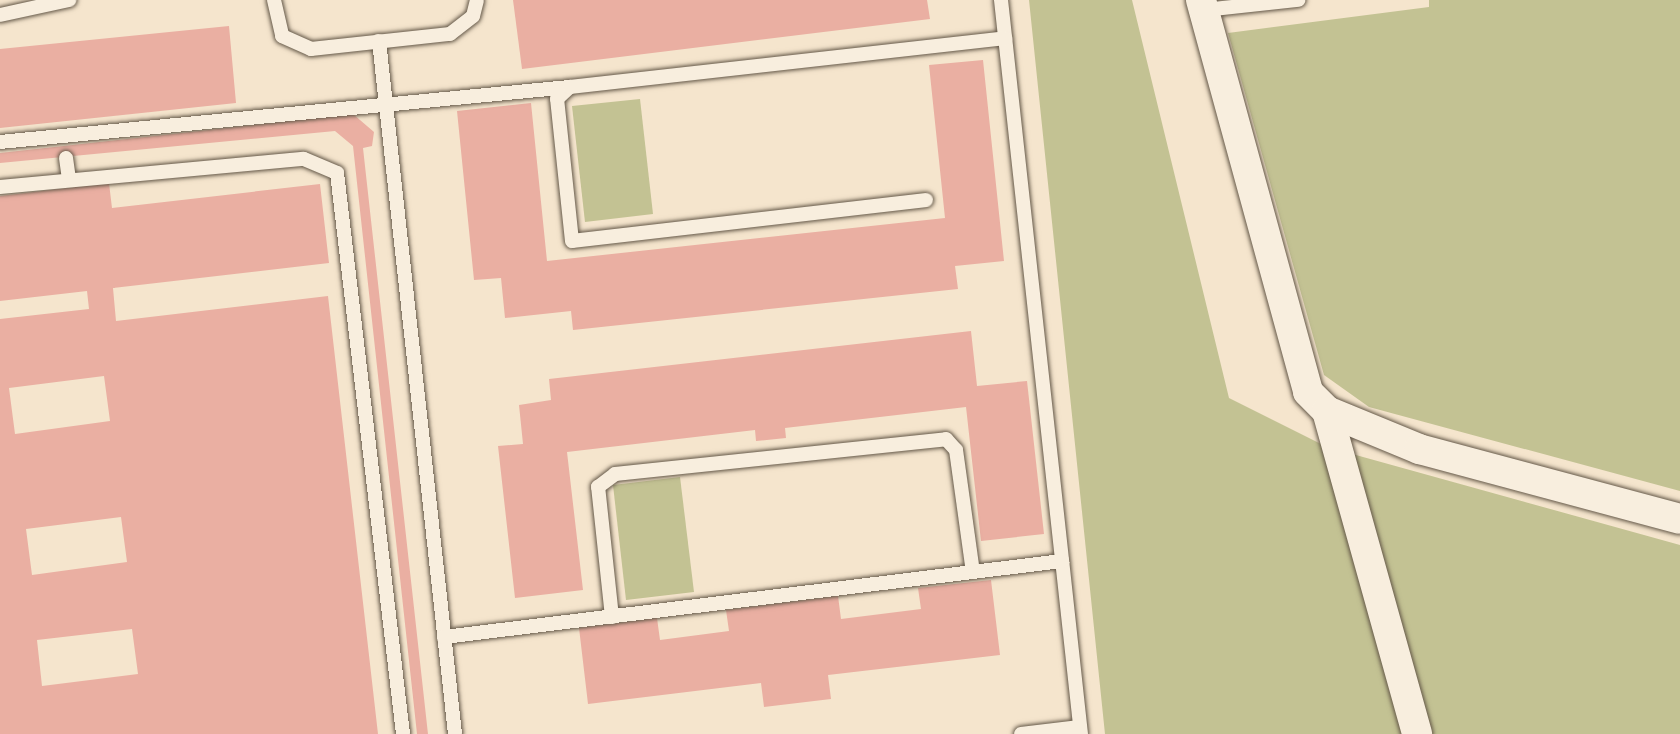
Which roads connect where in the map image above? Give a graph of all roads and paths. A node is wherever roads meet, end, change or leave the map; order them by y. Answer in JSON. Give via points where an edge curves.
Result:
{"nodes":[{"id":1,"x":69,"y":0,"type":"edge"},
{"id":2,"x":274,"y":0,"type":"edge"},
{"id":3,"x":477,"y":0,"type":"edge"},
{"id":4,"x":1001,"y":0,"type":"edge"},
{"id":5,"x":1298,"y":0,"type":"edge"},
{"id":6,"x":1203,"y":5,"type":"edge"},
{"id":7,"x":0,"y":15,"type":"edge"},
{"id":8,"x":1005,"y":38,"type":"junction"},
{"id":9,"x":379,"y":41,"type":"junction"},
{"id":10,"x":570,"y":87,"type":"junction"},
{"id":11,"x":386,"y":105,"type":"junction"},
{"id":12,"x":0,"y":142,"type":"edge"},
{"id":13,"x":65,"y":147,"type":"junction"},
{"id":14,"x":69,"y":180,"type":"junction"},
{"id":15,"x":0,"y":187,"type":"edge"},
{"id":16,"x":926,"y":200,"type":"dead end"},
{"id":17,"x":1327,"y":411,"type":"junction"},
{"id":18,"x":1680,"y":519,"type":"edge"},
{"id":19,"x":1062,"y":561,"type":"junction"},
{"id":20,"x":973,"y":572,"type":"junction"},
{"id":21,"x":612,"y":617,"type":"junction"},
{"id":22,"x":444,"y":637,"type":"junction"},
{"id":23,"x":1080,"y":730,"type":"edge"},
{"id":24,"x":403,"y":734,"type":"edge"},
{"id":25,"x":455,"y":734,"type":"edge"},
{"id":26,"x":1021,"y":734,"type":"edge"},
{"id":27,"x":1417,"y":734,"type":"edge"}],
"edges":[{"from":1,"to":7,"type":"lane"},
{"from":2,"to":9,"type":"lane","via":[[282,36],[297,47]]},
{"from":3,"to":9,"type":"lane","via":[[473,16],[450,34]]},
{"from":4,"to":8,"type":"lane"},
{"from":5,"to":6,"type":"lane"},
{"from":6,"to":17,"type":"street","via":[[1308,392]]},
{"from":8,"to":10,"type":"lane"},
{"from":8,"to":19,"type":"lane"},
{"from":9,"to":11,"type":"lane"},
{"from":10,"to":11,"type":"lane"},
{"from":10,"to":16,"type":"lane","via":[[556,109],[572,241]]},
{"from":11,"to":13,"type":"lane"},
{"from":11,"to":22,"type":"lane"},
{"from":12,"to":13,"type":"lane"},
{"from":13,"to":14,"type":"lane"},
{"from":14,"to":15,"type":"lane"},
{"from":14,"to":24,"type":"lane","via":[[304,159],[337,173]]},
{"from":17,"to":18,"type":"street","via":[[1419,449]]},
{"from":17,"to":27,"type":"street"},
{"from":19,"to":20,"type":"lane"},
{"from":19,"to":23,"type":"lane"},
{"from":20,"to":21,"type":"lane"},
{"from":20,"to":21,"type":"lane","via":[[956,450],[946,439],[615,474],[598,487]]},
{"from":21,"to":22,"type":"lane"},
{"from":22,"to":25,"type":"lane"},
{"from":23,"to":26,"type":"lane"}]}
